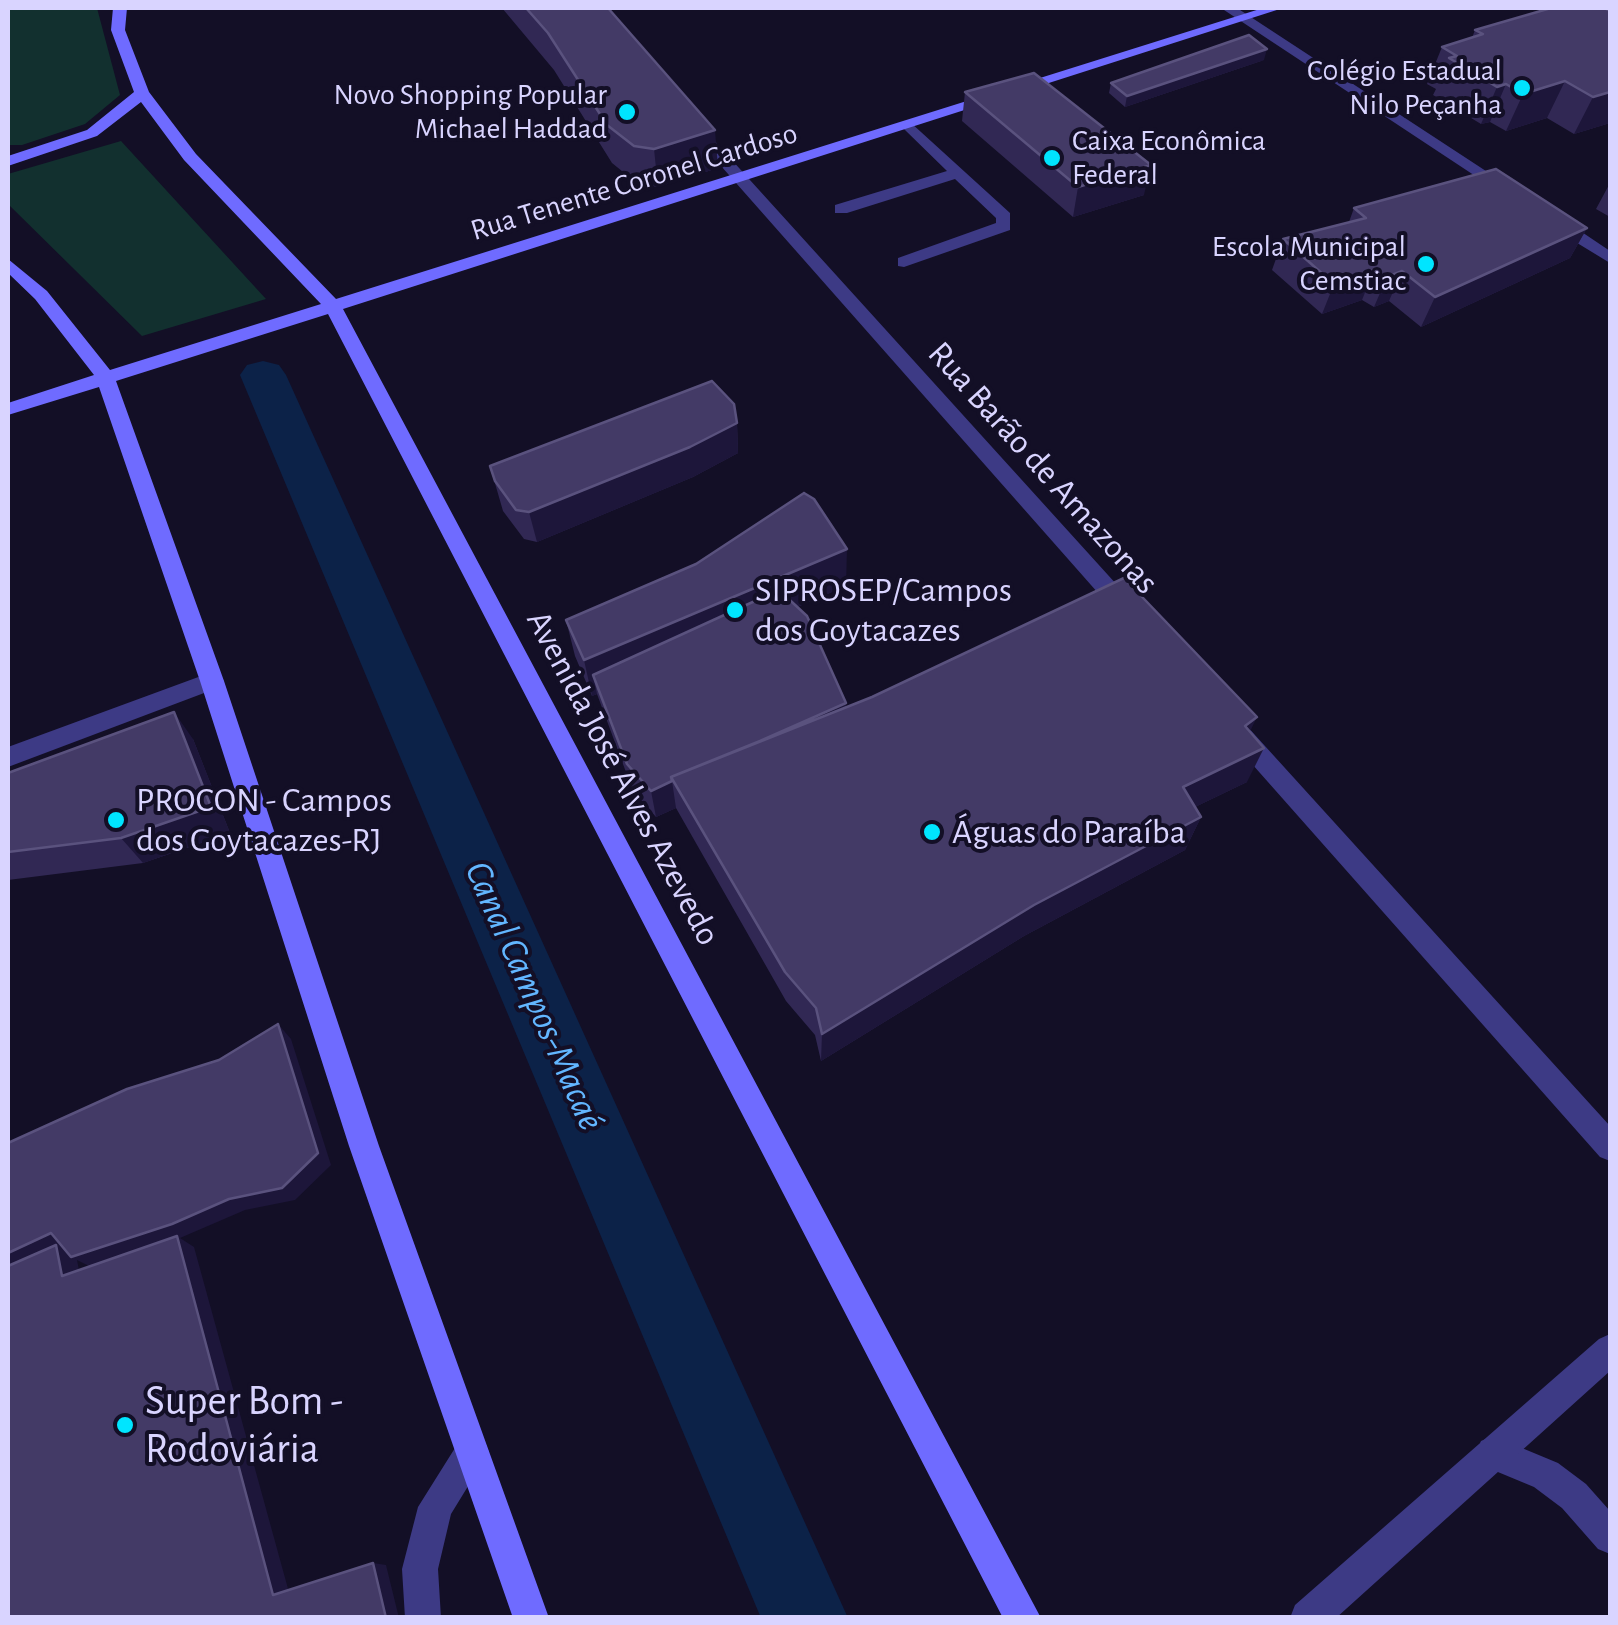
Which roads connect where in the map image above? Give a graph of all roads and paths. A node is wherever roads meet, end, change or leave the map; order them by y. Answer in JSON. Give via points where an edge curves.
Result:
{"nodes":[{"id":1,"x":120,"y":8,"type":"edge"},
{"id":2,"x":1228,"y":8,"type":"edge"},
{"id":3,"x":1276,"y":8,"type":"edge"},
{"id":4,"x":1244,"y":18,"type":"junction"},
{"id":5,"x":142,"y":93,"type":"junction"},
{"id":6,"x":678,"y":108,"type":"edge"},
{"id":7,"x":910,"y":127,"type":"junction"},
{"id":8,"x":8,"y":161,"type":"edge"},
{"id":9,"x":959,"y":173,"type":"junction"},
{"id":10,"x":740,"y":180,"type":"junction"},
{"id":11,"x":1527,"y":204,"type":"edge"},
{"id":12,"x":842,"y":210,"type":"dead end"},
{"id":13,"x":1544,"y":214,"type":"edge"},
{"id":14,"x":1610,"y":258,"type":"edge"},
{"id":15,"x":904,"y":262,"type":"dead end"},
{"id":16,"x":8,"y":264,"type":"edge"},
{"id":17,"x":333,"y":307,"type":"junction"},
{"id":18,"x":105,"y":376,"type":"junction"},
{"id":19,"x":8,"y":409,"type":"edge"},
{"id":20,"x":1144,"y":628,"type":"edge"},
{"id":21,"x":212,"y":681,"type":"junction"},
{"id":22,"x":1224,"y":717,"type":"edge"},
{"id":23,"x":8,"y":757,"type":"edge"},
{"id":24,"x":1610,"y":1146,"type":"edge"},
{"id":25,"x":1610,"y":1350,"type":"edge"},
{"id":26,"x":472,"y":1452,"type":"junction"},
{"id":27,"x":1493,"y":1453,"type":"junction"},
{"id":28,"x":1610,"y":1537,"type":"edge"},
{"id":29,"x":423,"y":1618,"type":"edge"},
{"id":30,"x":531,"y":1618,"type":"edge"},
{"id":31,"x":1022,"y":1618,"type":"edge"},
{"id":32,"x":1308,"y":1618,"type":"edge"}],
"edges":[{"from":1,"to":5,"type":"main road","name":"Avenida José Alves Azevedo","via":[[118,30]]},
{"from":2,"to":4,"type":"street"},
{"from":3,"to":4,"type":"main road","name":"Rua Tenente Coronel Cardoso"},
{"from":4,"to":7,"type":"main road","name":"Rua Tenente Coronel Cardoso"},
{"from":4,"to":11,"type":"street"},
{"from":5,"to":8,"type":"main road","via":[[92,132]]},
{"from":5,"to":17,"type":"main road","name":"Avenida José Alves Azevedo","via":[[190,158]]},
{"from":6,"to":10,"type":"street","name":"Rua Barão de Amazonas"},
{"from":7,"to":9,"type":"street"},
{"from":7,"to":10,"type":"main road","name":"Rua Tenente Coronel Cardoso"},
{"from":9,"to":12,"type":"street"},
{"from":9,"to":15,"type":"street","via":[[1004,217],[1004,226]]},
{"from":10,"to":17,"type":"main road","name":"Rua Tenente Coronel Cardoso"},
{"from":10,"to":20,"type":"street","name":"Rua Barão de Amazonas"},
{"from":13,"to":14,"type":"street"},
{"from":16,"to":18,"type":"main road"},
{"from":17,"to":18,"type":"main road","name":"Rua Tenente Coronel Cardoso"},
{"from":17,"to":31,"type":"main road","name":"Avenida José Alves Azevedo"},
{"from":18,"to":19,"type":"main road","name":"Rua Tenente Coronel Cardoso"},
{"from":18,"to":21,"type":"main road"},
{"from":21,"to":23,"type":"street"},
{"from":21,"to":26,"type":"main road"},
{"from":22,"to":24,"type":"street"},
{"from":25,"to":27,"type":"street"},
{"from":26,"to":29,"type":"street","via":[[435,1507],[420,1569]]},
{"from":26,"to":30,"type":"main road"},
{"from":27,"to":28,"type":"street","via":[[1546,1475]]},
{"from":27,"to":32,"type":"street"}]}
